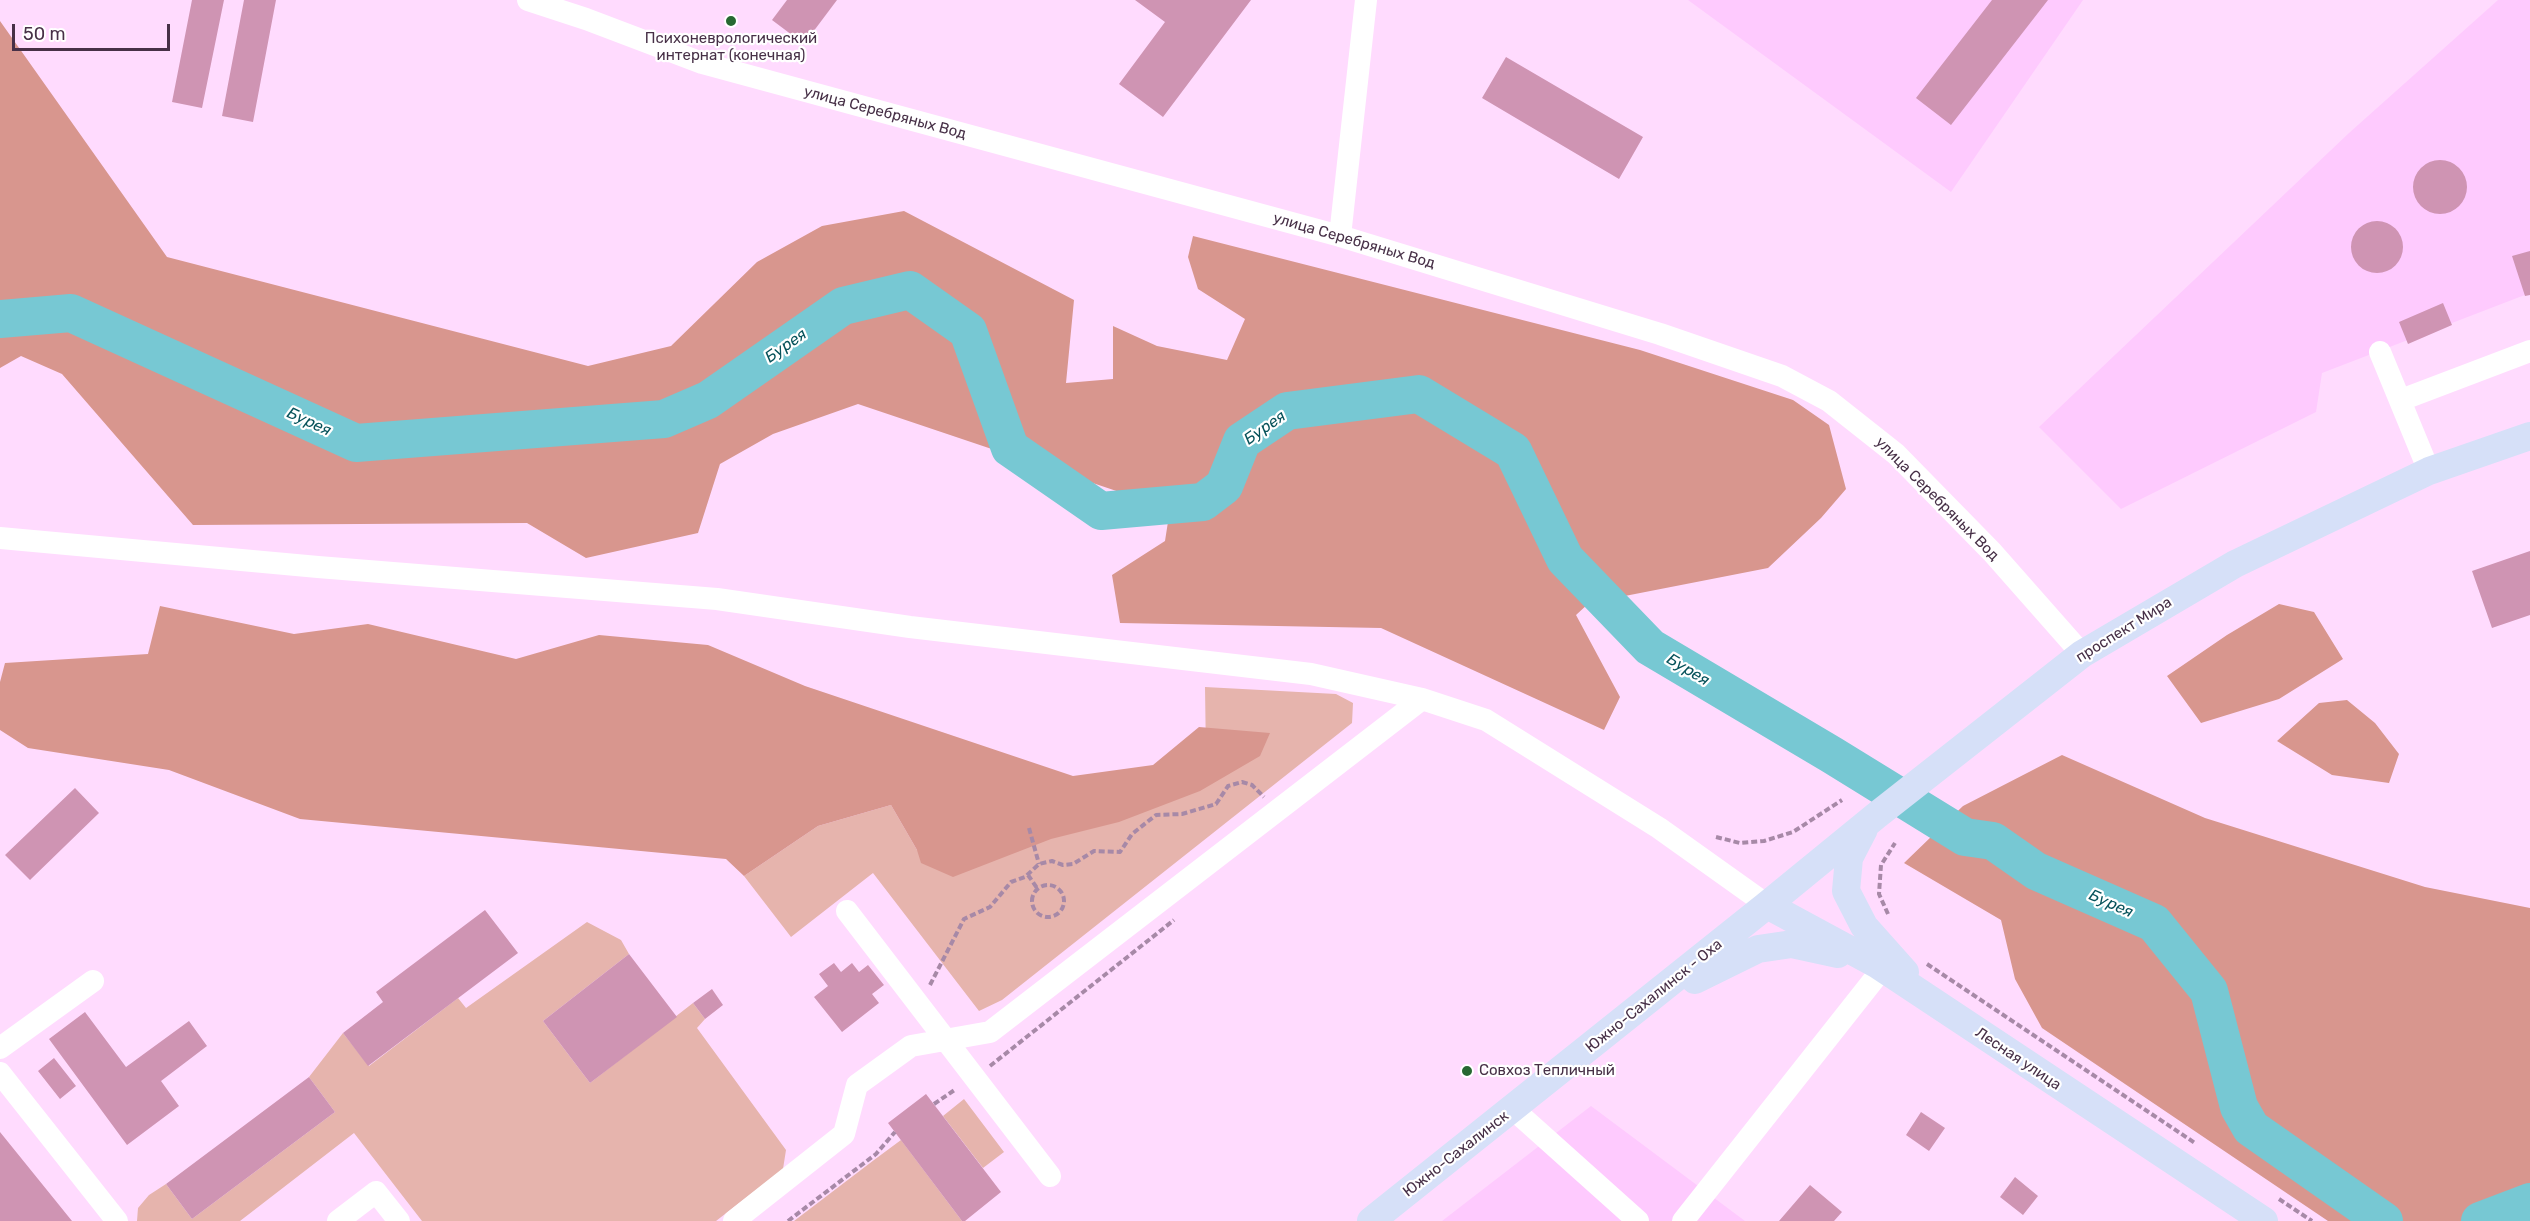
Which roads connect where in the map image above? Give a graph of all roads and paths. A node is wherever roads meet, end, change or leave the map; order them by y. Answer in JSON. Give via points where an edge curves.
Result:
{"nodes":[{"id":1,"x":528,"y":0,"type":"edge"},
{"id":2,"x":1366,"y":0,"type":"edge"},
{"id":3,"x":1340,"y":236,"type":"junction"},
{"id":4,"x":2530,"y":351,"type":"edge"},
{"id":5,"x":2380,"y":352,"type":"dead end"},
{"id":6,"x":2401,"y":400,"type":"junction"},
{"id":7,"x":2530,"y":436,"type":"edge"},
{"id":8,"x":2430,"y":471,"type":"junction"},
{"id":9,"x":0,"y":538,"type":"edge"},
{"id":10,"x":2082,"y":654,"type":"junction"},
{"id":11,"x":1422,"y":699,"type":"junction"},
{"id":12,"x":1842,"y":800,"type":"dead end"},
{"id":13,"x":1277,"y":811,"type":"junction"},
{"id":14,"x":1872,"y":819,"type":"junction"},
{"id":15,"x":1029,"y":828,"type":"dead end"},
{"id":16,"x":1716,"y":837,"type":"dead end"},
{"id":17,"x":1895,"y":843,"type":"dead end"},
{"id":18,"x":1039,"y":864,"type":"junction"},
{"id":19,"x":1028,"y":875,"type":"junction"},
{"id":20,"x":1037,"y":888,"type":"junction"},
{"id":21,"x":1767,"y":905,"type":"junction"},
{"id":22,"x":847,"y":911,"type":"dead end"},
{"id":23,"x":1890,"y":921,"type":"dead end"},
{"id":24,"x":1923,"y":961,"type":"dead end"},
{"id":25,"x":1875,"y":964,"type":"junction"},
{"id":26,"x":93,"y":981,"type":"dead end"},
{"id":27,"x":1928,"y":999,"type":"junction"},
{"id":28,"x":919,"y":1005,"type":"junction"},
{"id":29,"x":1615,"y":1027,"type":"junction"},
{"id":30,"x":946,"y":1040,"type":"junction"},
{"id":31,"x":0,"y":1048,"type":"edge"},
{"id":32,"x":0,"y":1073,"type":"edge"},
{"id":33,"x":1513,"y":1109,"type":"junction"},
{"id":34,"x":895,"y":1132,"type":"dead end"},
{"id":35,"x":2202,"y":1148,"type":"dead end"},
{"id":36,"x":1050,"y":1176,"type":"dead end"},
{"id":37,"x":2268,"y":1208,"type":"edge"},
{"id":38,"x":117,"y":1221,"type":"edge"},
{"id":39,"x":338,"y":1221,"type":"edge"},
{"id":40,"x":399,"y":1221,"type":"edge"},
{"id":41,"x":734,"y":1221,"type":"edge"},
{"id":42,"x":789,"y":1221,"type":"edge"},
{"id":43,"x":1371,"y":1221,"type":"edge"},
{"id":44,"x":1638,"y":1221,"type":"edge"},
{"id":45,"x":1683,"y":1221,"type":"edge"},
{"id":46,"x":2312,"y":1221,"type":"edge"}],
"edges":[{"from":1,"to":3,"type":"street","name":"улица Серебряных Вод","via":[[702,63]]},
{"from":2,"to":3,"type":"street"},
{"from":3,"to":10,"type":"street","name":"улица Серебряных Вод","via":[[1660,334],[1782,376],[1830,401],[1904,462],[1992,552]]},
{"from":4,"to":6,"type":"street"},
{"from":5,"to":6,"type":"street"},
{"from":6,"to":8,"type":"street"},
{"from":7,"to":8,"type":"main road","name":"проспект Мира"},
{"from":8,"to":10,"type":"main road","name":"проспект Мира","via":[[2235,564]]},
{"from":9,"to":11,"type":"street","via":[[717,599],[910,627],[1311,674]]},
{"from":10,"to":14,"type":"main road","name":"проспект Мира"},
{"from":11,"to":13,"type":"street"},
{"from":11,"to":21,"type":"street","via":[[1486,720],[1659,828]]},
{"from":12,"to":16,"type":"path","via":[[1793,832],[1764,842],[1740,843]]},
{"from":13,"to":18,"type":"path","via":[[1252,785],[1242,782],[1228,786],[1216,804],[1182,814],[1156,815],[1132,834],[1120,852],[1094,851],[1073,864]]},
{"from":13,"to":30,"type":"street","via":[[990,1032]]},
{"from":14,"to":21,"type":"main road","name":"проспект Мира"},
{"from":14,"to":27,"type":"main road","via":[[1849,858],[1846,891],[1864,926]]},
{"from":15,"to":18,"type":"path"},
{"from":17,"to":23,"type":"path","via":[[1881,865],[1879,894]]},
{"from":18,"to":19,"type":"path"},
{"from":19,"to":20,"type":"path"},
{"from":19,"to":28,"type":"path","via":[[1011,882],[990,907],[964,919]]},
{"from":20,"to":20,"type":"path","via":[[1032,898],[1036,912],[1045,917],[1059,912],[1064,898],[1058,888],[1048,884]]},
{"from":21,"to":25,"type":"main road","name":"Лесная улица"},
{"from":21,"to":29,"type":"main road","name":"Южно-Сахалинск - Оха"},
{"from":22,"to":28,"type":"street"},
{"from":24,"to":35,"type":"path"},
{"from":25,"to":27,"type":"main road","name":"Лесная улица"},
{"from":25,"to":29,"type":"main road","via":[[1792,944],[1758,949],[1715,968]]},
{"from":25,"to":45,"type":"street"},
{"from":26,"to":31,"type":"street"},
{"from":27,"to":37,"type":"main road","name":"Лесная улица"},
{"from":28,"to":30,"type":"street"},
{"from":29,"to":33,"type":"main road","name":"Южно-Сахалинск - Оха"},
{"from":30,"to":36,"type":"street"},
{"from":30,"to":41,"type":"street","via":[[911,1046],[856,1085],[844,1134]]},
{"from":32,"to":38,"type":"street"},
{"from":33,"to":43,"type":"main road","name":"Южно-Сахалинск"},
{"from":33,"to":44,"type":"street"},
{"from":34,"to":42,"type":"path","via":[[876,1154]]},
{"from":37,"to":46,"type":"path"},
{"from":39,"to":40,"type":"street","via":[[376,1192]]}]}
